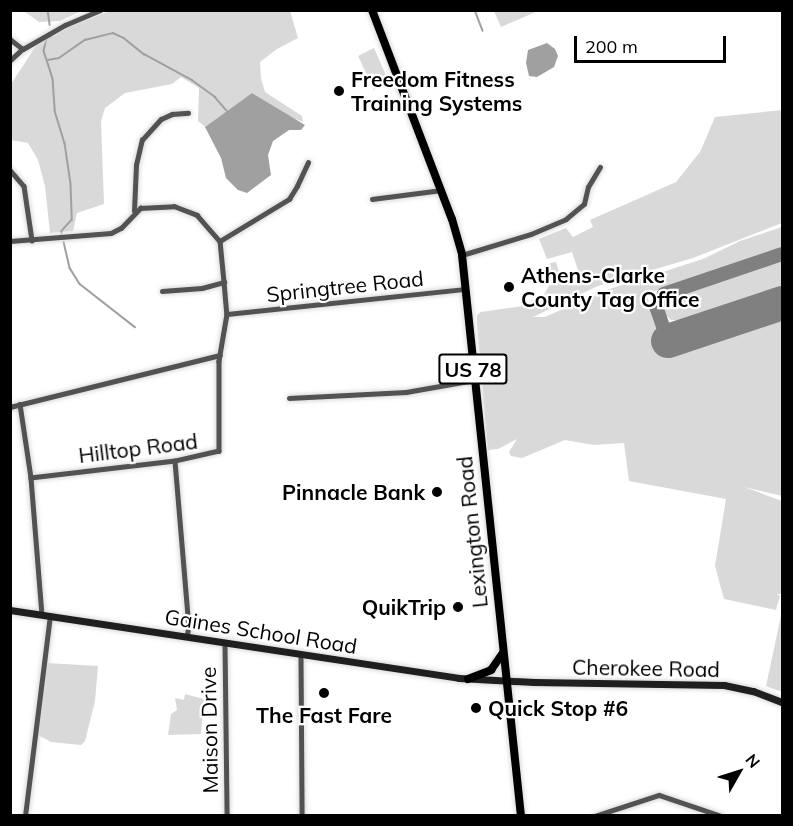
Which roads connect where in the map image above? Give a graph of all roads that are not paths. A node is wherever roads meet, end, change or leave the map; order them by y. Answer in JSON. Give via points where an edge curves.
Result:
{"nodes":[{"id":1,"x":100,"y":10,"type":"edge"},
{"id":2,"x":372,"y":10,"type":"edge"},
{"id":3,"x":10,"y":39,"type":"edge"},
{"id":4,"x":23,"y":49,"type":"junction"},
{"id":5,"x":10,"y":61,"type":"edge"},
{"id":6,"x":188,"y":113,"type":"dead end"},
{"id":7,"x":308,"y":162,"type":"dead end"},
{"id":8,"x":600,"y":167,"type":"dead end"},
{"id":9,"x":10,"y":170,"type":"edge"},
{"id":10,"x":441,"y":190,"type":"junction"},
{"id":11,"x":372,"y":199,"type":"dead end"},
{"id":12,"x":134,"y":211,"type":"junction"},
{"id":13,"x":32,"y":240,"type":"junction"},
{"id":14,"x":220,"y":241,"type":"junction"},
{"id":15,"x":10,"y":242,"type":"edge"},
{"id":16,"x":461,"y":250,"type":"junction"},
{"id":17,"x":224,"y":282,"type":"junction"},
{"id":18,"x":467,"y":289,"type":"junction"},
{"id":19,"x":162,"y":291,"type":"dead end"},
{"id":20,"x":227,"y":314,"type":"junction"},
{"id":21,"x":219,"y":355,"type":"junction"},
{"id":22,"x":474,"y":380,"type":"junction"},
{"id":23,"x":289,"y":398,"type":"dead end"},
{"id":24,"x":20,"y":404,"type":"junction"},
{"id":25,"x":10,"y":407,"type":"edge"},
{"id":26,"x":175,"y":461,"type":"junction"},
{"id":27,"x":31,"y":477,"type":"junction"},
{"id":28,"x":10,"y":610,"type":"edge"},
{"id":29,"x":46,"y":615,"type":"junction"},
{"id":30,"x":187,"y":637,"type":"junction"},
{"id":31,"x":225,"y":643,"type":"junction"},
{"id":32,"x":503,"y":653,"type":"junction"},
{"id":33,"x":301,"y":655,"type":"junction"},
{"id":34,"x":468,"y":679,"type":"junction"},
{"id":35,"x":507,"y":681,"type":"junction"},
{"id":36,"x":783,"y":702,"type":"edge"},
{"id":37,"x":702,"y":810,"type":"junction"},
{"id":38,"x":25,"y":816,"type":"edge"},
{"id":39,"x":227,"y":816,"type":"edge"},
{"id":40,"x":303,"y":816,"type":"edge"},
{"id":41,"x":521,"y":816,"type":"edge"},
{"id":42,"x":595,"y":816,"type":"edge"},
{"id":43,"x":699,"y":816,"type":"edge"},
{"id":44,"x":721,"y":816,"type":"edge"}],
"edges":[{"from":1,"to":4,"type":"street"},
{"from":2,"to":10,"type":"highway","number":"US 78"},
{"from":3,"to":4,"type":"street"},
{"from":4,"to":5,"type":"street"},
{"from":6,"to":12,"type":"street","via":[[161,119],[142,140],[136,165]]},
{"from":7,"to":14,"type":"street","via":[[289,199]]},
{"from":8,"to":16,"type":"street","via":[[584,204],[566,219],[531,234]]},
{"from":9,"to":13,"type":"street","via":[[24,186]]},
{"from":10,"to":11,"type":"street"},
{"from":10,"to":16,"type":"highway","number":"US 78"},
{"from":12,"to":13,"type":"street","via":[[121,228],[99,235]]},
{"from":12,"to":14,"type":"street","via":[[147,207],[185,208]]},
{"from":13,"to":15,"type":"street"},
{"from":14,"to":17,"type":"street","name":"Hilltop Road"},
{"from":16,"to":18,"type":"highway","name":"Lexington Road","number":"US 78"},
{"from":17,"to":19,"type":"street"},
{"from":17,"to":20,"type":"street","name":"Hilltop Road"},
{"from":18,"to":20,"type":"street","name":"Springtree Road"},
{"from":18,"to":22,"type":"highway","name":"Lexington Road","number":"US 78"},
{"from":20,"to":21,"type":"street","name":"Hilltop Road"},
{"from":21,"to":24,"type":"street"},
{"from":21,"to":26,"type":"street","name":"Hilltop Road","via":[[219,451]]},
{"from":22,"to":23,"type":"street","via":[[406,392]]},
{"from":22,"to":32,"type":"highway","name":"Lexington Road","number":"US 78"},
{"from":24,"to":25,"type":"street"},
{"from":24,"to":27,"type":"street"},
{"from":26,"to":27,"type":"street","name":"Hilltop Road"},
{"from":26,"to":30,"type":"street"},
{"from":27,"to":29,"type":"street"},
{"from":28,"to":29,"type":"main road","name":"Gaines School Road"},
{"from":29,"to":30,"type":"main road","name":"Gaines School Road"},
{"from":29,"to":38,"type":"street"},
{"from":30,"to":31,"type":"main road","name":"Gaines School Road"},
{"from":31,"to":33,"type":"main road","name":"Gaines School Road"},
{"from":31,"to":39,"type":"street","name":"Maison Drive"},
{"from":32,"to":34,"type":"highway","via":[[490,670]]},
{"from":32,"to":35,"type":"highway","name":"Lexington Road","number":"US 78"},
{"from":33,"to":34,"type":"main road","name":"Gaines School Road"},
{"from":33,"to":40,"type":"street"},
{"from":34,"to":35,"type":"main road","name":"Gaines School Road"},
{"from":35,"to":36,"type":"main road","name":"Cherokee Road","via":[[724,685]]},
{"from":35,"to":41,"type":"highway","name":"Lexington Road","number":"US 78"},
{"from":37,"to":42,"type":"street","via":[[659,795]]},
{"from":37,"to":43,"type":"street"},
{"from":37,"to":44,"type":"street"}]}
